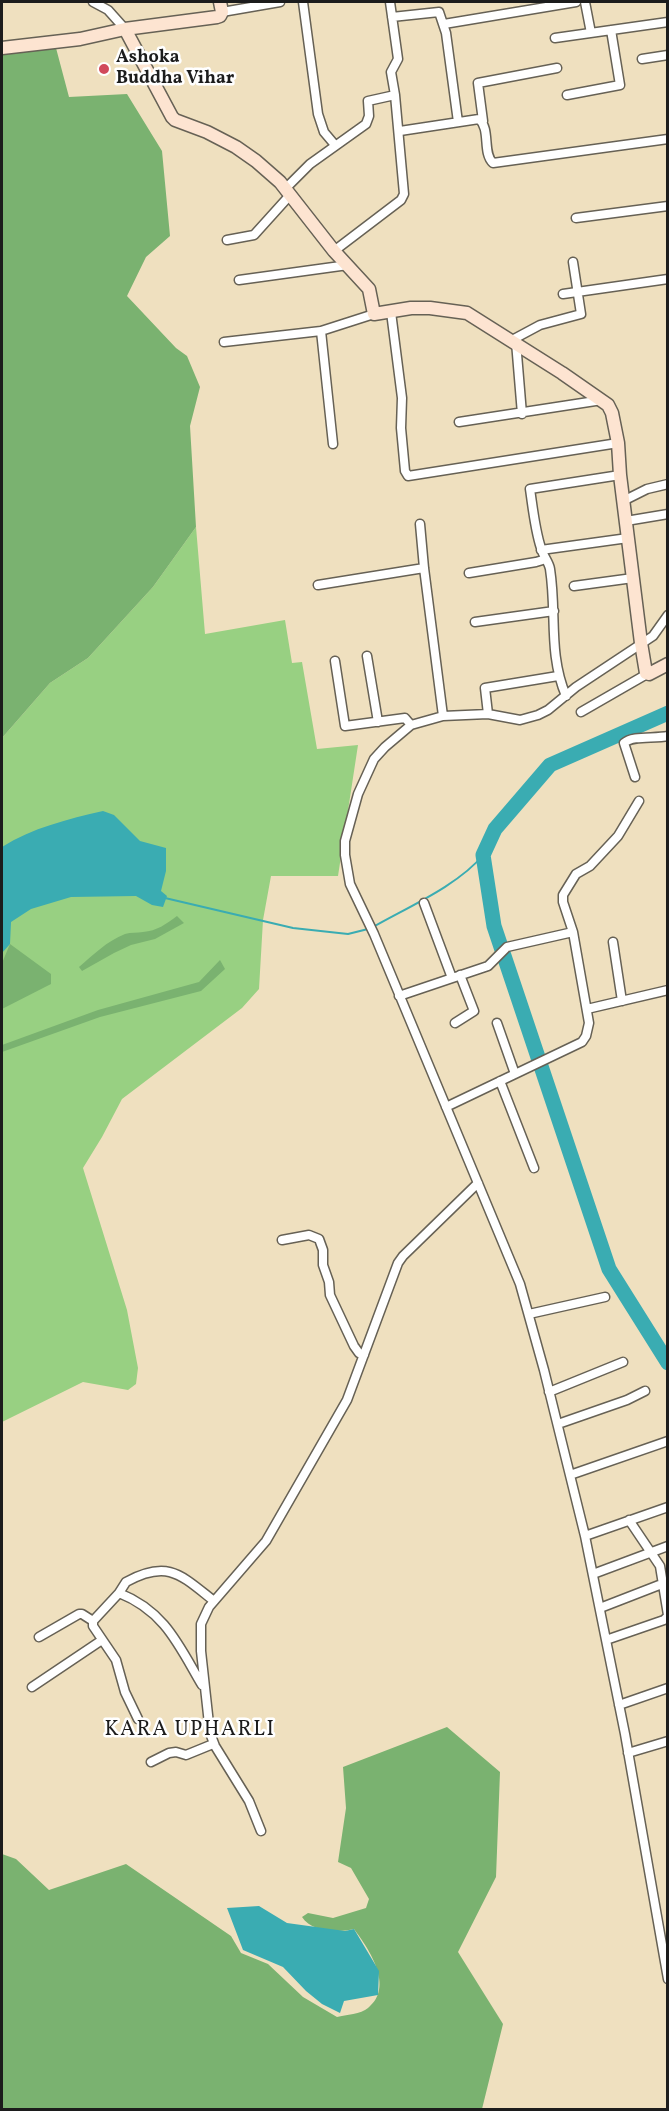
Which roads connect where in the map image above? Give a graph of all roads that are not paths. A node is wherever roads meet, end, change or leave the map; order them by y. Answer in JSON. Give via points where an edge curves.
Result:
{"nodes":[{"id":1,"x":93,"y":2,"type":"edge"},
{"id":2,"x":280,"y":2,"type":"edge"},
{"id":3,"x":303,"y":2,"type":"edge"},
{"id":4,"x":390,"y":2,"type":"edge"},
{"id":5,"x":576,"y":2,"type":"edge"},
{"id":6,"x":585,"y":2,"type":"edge"},
{"id":7,"x":221,"y":7,"type":"edge"},
{"id":8,"x":392,"y":16,"type":"junction"},
{"id":9,"x":668,"y":22,"type":"edge"},
{"id":10,"x":444,"y":24,"type":"junction"},
{"id":11,"x":125,"y":30,"type":"junction"},
{"id":12,"x":611,"y":30,"type":"junction"},
{"id":13,"x":591,"y":33,"type":"junction"},
{"id":14,"x":555,"y":38,"type":"dead end"},
{"id":15,"x":2,"y":48,"type":"edge"},
{"id":16,"x":668,"y":55,"type":"edge"},
{"id":17,"x":642,"y":59,"type":"dead end"},
{"id":18,"x":557,"y":68,"type":"dead end"},
{"id":19,"x":395,"y":95,"type":"junction"},
{"id":20,"x":567,"y":95,"type":"dead end"},
{"id":21,"x":483,"y":121,"type":"junction"},
{"id":22,"x":458,"y":122,"type":"junction"},
{"id":23,"x":400,"y":131,"type":"junction"},
{"id":24,"x":668,"y":139,"type":"edge"},
{"id":25,"x":335,"y":146,"type":"junction"},
{"id":26,"x":289,"y":191,"type":"junction"},
{"id":27,"x":668,"y":206,"type":"edge"},
{"id":28,"x":576,"y":218,"type":"dead end"},
{"id":29,"x":227,"y":240,"type":"dead end"},
{"id":30,"x":334,"y":251,"type":"junction"},
{"id":31,"x":573,"y":262,"type":"dead end"},
{"id":32,"x":348,"y":265,"type":"junction"},
{"id":33,"x":668,"y":279,"type":"edge"},
{"id":34,"x":239,"y":280,"type":"dead end"},
{"id":35,"x":577,"y":292,"type":"junction"},
{"id":36,"x":563,"y":294,"type":"dead end"},
{"id":37,"x":391,"y":312,"type":"junction"},
{"id":38,"x":374,"y":314,"type":"junction"},
{"id":39,"x":321,"y":331,"type":"junction"},
{"id":40,"x":514,"y":341,"type":"junction"},
{"id":41,"x":224,"y":342,"type":"dead end"},
{"id":42,"x":602,"y":400,"type":"junction"},
{"id":43,"x":522,"y":414,"type":"junction"},
{"id":44,"x":459,"y":422,"type":"dead end"},
{"id":45,"x":618,"y":443,"type":"junction"},
{"id":46,"x":333,"y":444,"type":"dead end"},
{"id":47,"x":620,"y":475,"type":"junction"},
{"id":48,"x":668,"y":484,"type":"edge"},
{"id":49,"x":623,"y":501,"type":"junction"},
{"id":50,"x":668,"y":514,"type":"edge"},
{"id":51,"x":626,"y":521,"type":"junction"},
{"id":52,"x":420,"y":524,"type":"dead end"},
{"id":53,"x":628,"y":538,"type":"junction"},
{"id":54,"x":541,"y":550,"type":"junction"},
{"id":55,"x":546,"y":559,"type":"junction"},
{"id":56,"x":423,"y":568,"type":"junction"},
{"id":57,"x":469,"y":573,"type":"dead end"},
{"id":58,"x":633,"y":578,"type":"junction"},
{"id":59,"x":318,"y":585,"type":"dead end"},
{"id":60,"x":574,"y":586,"type":"dead end"},
{"id":61,"x":554,"y":611,"type":"junction"},
{"id":62,"x":668,"y":615,"type":"edge"},
{"id":63,"x":475,"y":622,"type":"dead end"},
{"id":64,"x":641,"y":643,"type":"junction"},
{"id":65,"x":367,"y":656,"type":"dead end"},
{"id":66,"x":335,"y":661,"type":"dead end"},
{"id":67,"x":668,"y":664,"type":"edge"},
{"id":68,"x":647,"y":674,"type":"junction"},
{"id":69,"x":558,"y":676,"type":"junction"},
{"id":70,"x":566,"y":696,"type":"junction"},
{"id":71,"x":581,"y":712,"type":"dead end"},
{"id":72,"x":488,"y":714,"type":"junction"},
{"id":73,"x":443,"y":716,"type":"junction"},
{"id":74,"x":378,"y":722,"type":"junction"},
{"id":75,"x":411,"y":725,"type":"junction"},
{"id":76,"x":668,"y":736,"type":"edge"},
{"id":77,"x":635,"y":777,"type":"dead end"},
{"id":78,"x":639,"y":801,"type":"dead end"},
{"id":79,"x":424,"y":903,"type":"dead end"},
{"id":80,"x":573,"y":932,"type":"junction"},
{"id":81,"x":613,"y":942,"type":"dead end"},
{"id":82,"x":456,"y":977,"type":"junction"},
{"id":83,"x":668,"y":990,"type":"edge"},
{"id":84,"x":399,"y":996,"type":"junction"},
{"id":85,"x":622,"y":1001,"type":"junction"},
{"id":86,"x":587,"y":1009,"type":"junction"},
{"id":87,"x":455,"y":1023,"type":"dead end"},
{"id":88,"x":497,"y":1023,"type":"dead end"},
{"id":89,"x":520,"y":1072,"type":"junction"},
{"id":90,"x":500,"y":1081,"type":"junction"},
{"id":91,"x":446,"y":1107,"type":"junction"},
{"id":92,"x":534,"y":1168,"type":"dead end"},
{"id":93,"x":478,"y":1183,"type":"junction"},
{"id":94,"x":282,"y":1240,"type":"dead end"},
{"id":95,"x":605,"y":1297,"type":"dead end"},
{"id":96,"x":529,"y":1314,"type":"junction"},
{"id":97,"x":364,"y":1355,"type":"junction"},
{"id":98,"x":623,"y":1362,"type":"dead end"},
{"id":99,"x":645,"y":1391,"type":"dead end"},
{"id":100,"x":549,"y":1392,"type":"junction"},
{"id":101,"x":558,"y":1425,"type":"junction"},
{"id":102,"x":668,"y":1440,"type":"edge"},
{"id":103,"x":570,"y":1475,"type":"junction"},
{"id":104,"x":668,"y":1507,"type":"edge"},
{"id":105,"x":629,"y":1520,"type":"junction"},
{"id":106,"x":585,"y":1536,"type":"junction"},
{"id":107,"x":668,"y":1545,"type":"edge"},
{"id":108,"x":651,"y":1553,"type":"junction"},
{"id":109,"x":593,"y":1574,"type":"junction"},
{"id":110,"x":665,"y":1583,"type":"edge"},
{"id":111,"x":119,"y":1593,"type":"junction"},
{"id":112,"x":214,"y":1601,"type":"junction"},
{"id":113,"x":600,"y":1608,"type":"junction"},
{"id":114,"x":668,"y":1615,"type":"edge"},
{"id":115,"x":93,"y":1622,"type":"junction"},
{"id":116,"x":39,"y":1637,"type":"dead end"},
{"id":117,"x":102,"y":1640,"type":"junction"},
{"id":118,"x":606,"y":1640,"type":"junction"},
{"id":119,"x":32,"y":1687,"type":"dead end"},
{"id":120,"x":203,"y":1688,"type":"junction"},
{"id":121,"x":668,"y":1688,"type":"edge"},
{"id":122,"x":619,"y":1705,"type":"junction"},
{"id":123,"x":138,"y":1719,"type":"dead end"},
{"id":124,"x":668,"y":1741,"type":"edge"},
{"id":125,"x":213,"y":1744,"type":"junction"},
{"id":126,"x":628,"y":1753,"type":"junction"},
{"id":127,"x":152,"y":1762,"type":"dead end"},
{"id":128,"x":261,"y":1831,"type":"dead end"},
{"id":129,"x":668,"y":1980,"type":"edge"}],
"edges":[{"from":1,"to":11,"type":"street","via":[[108,10]]},
{"from":2,"to":7,"type":"street"},
{"from":3,"to":25,"type":"street","via":[[318,114],[324,132]]},
{"from":4,"to":8,"type":"street"},
{"from":5,"to":10,"type":"street"},
{"from":6,"to":13,"type":"street"},
{"from":7,"to":11,"type":"street","via":[[217,16]]},
{"from":8,"to":10,"type":"street","via":[[435,11],[440,12]]},
{"from":8,"to":19,"type":"street","via":[[398,59],[391,72]]},
{"from":9,"to":12,"type":"street"},
{"from":10,"to":22,"type":"street"},
{"from":11,"to":15,"type":"street"},
{"from":11,"to":26,"type":"street","via":[[175,120],[236,147]]},
{"from":12,"to":13,"type":"street"},
{"from":12,"to":20,"type":"street","via":[[620,85]]},
{"from":13,"to":14,"type":"street"},
{"from":16,"to":17,"type":"street"},
{"from":18,"to":21,"type":"street","via":[[478,82]]},
{"from":19,"to":23,"type":"street"},
{"from":19,"to":25,"type":"street","via":[[368,101],[368,120]]},
{"from":21,"to":22,"type":"street"},
{"from":21,"to":24,"type":"street","via":[[493,164]]},
{"from":22,"to":23,"type":"street"},
{"from":23,"to":30,"type":"street","via":[[404,196]]},
{"from":25,"to":26,"type":"street","via":[[310,164]]},
{"from":26,"to":29,"type":"street","via":[[254,235]]},
{"from":26,"to":30,"type":"street"},
{"from":27,"to":28,"type":"street"},
{"from":30,"to":32,"type":"street"},
{"from":31,"to":35,"type":"street"},
{"from":32,"to":34,"type":"street"},
{"from":32,"to":38,"type":"street","via":[[369,290]]},
{"from":33,"to":35,"type":"street"},
{"from":35,"to":36,"type":"street"},
{"from":35,"to":40,"type":"street","via":[[580,314],[545,324]]},
{"from":37,"to":38,"type":"street"},
{"from":37,"to":40,"type":"street","via":[[430,308],[463,312]]},
{"from":37,"to":45,"type":"street","via":[[408,476]]},
{"from":38,"to":39,"type":"street"},
{"from":39,"to":41,"type":"street"},
{"from":39,"to":46,"type":"street"},
{"from":40,"to":42,"type":"street"},
{"from":40,"to":43,"type":"street"},
{"from":42,"to":43,"type":"street"},
{"from":42,"to":45,"type":"street","via":[[612,413]]},
{"from":43,"to":44,"type":"street"},
{"from":45,"to":47,"type":"street"},
{"from":47,"to":49,"type":"street"},
{"from":47,"to":54,"type":"street","via":[[530,489]]},
{"from":48,"to":49,"type":"street"},
{"from":49,"to":51,"type":"street"},
{"from":50,"to":51,"type":"street"},
{"from":51,"to":53,"type":"street"},
{"from":52,"to":56,"type":"street"},
{"from":53,"to":54,"type":"street"},
{"from":53,"to":58,"type":"street"},
{"from":54,"to":55,"type":"street"},
{"from":55,"to":57,"type":"street"},
{"from":55,"to":61,"type":"street"},
{"from":56,"to":59,"type":"street"},
{"from":56,"to":73,"type":"street"},
{"from":58,"to":60,"type":"street"},
{"from":58,"to":64,"type":"street"},
{"from":61,"to":63,"type":"street"},
{"from":61,"to":69,"type":"street"},
{"from":62,"to":64,"type":"street","via":[[655,633]]},
{"from":64,"to":68,"type":"street"},
{"from":64,"to":70,"type":"street"},
{"from":65,"to":74,"type":"street"},
{"from":66,"to":74,"type":"street","via":[[345,726]]},
{"from":67,"to":68,"type":"street"},
{"from":68,"to":71,"type":"street"},
{"from":69,"to":70,"type":"street"},
{"from":69,"to":72,"type":"street","via":[[485,688]]},
{"from":70,"to":72,"type":"street","via":[[528,719]]},
{"from":72,"to":73,"type":"street"},
{"from":73,"to":75,"type":"street"},
{"from":74,"to":75,"type":"street","via":[[405,718]]},
{"from":75,"to":84,"type":"street","via":[[374,759],[358,794],[345,841],[350,884]]},
{"from":76,"to":77,"type":"street","via":[[633,738],[624,743]]},
{"from":78,"to":80,"type":"street","via":[[618,836],[590,866],[576,874],[563,895]]},
{"from":79,"to":82,"type":"street"},
{"from":80,"to":82,"type":"street","via":[[507,947],[488,966]]},
{"from":80,"to":86,"type":"street"},
{"from":81,"to":85,"type":"street"},
{"from":82,"to":84,"type":"street"},
{"from":82,"to":87,"type":"street","via":[[474,1011]]},
{"from":83,"to":85,"type":"street"},
{"from":84,"to":91,"type":"street"},
{"from":85,"to":86,"type":"street"},
{"from":86,"to":89,"type":"street","via":[[588,1030],[582,1042]]},
{"from":88,"to":89,"type":"street"},
{"from":89,"to":90,"type":"street"},
{"from":90,"to":91,"type":"street"},
{"from":90,"to":92,"type":"street"},
{"from":91,"to":93,"type":"street"},
{"from":93,"to":96,"type":"street","via":[[513,1264]]},
{"from":93,"to":97,"type":"street","via":[[403,1256]]},
{"from":94,"to":97,"type":"street","via":[[309,1235],[319,1239],[331,1299],[354,1346]]},
{"from":95,"to":96,"type":"street"},
{"from":96,"to":100,"type":"street"},
{"from":97,"to":112,"type":"street","via":[[347,1400],[266,1541]]},
{"from":98,"to":100,"type":"street"},
{"from":99,"to":101,"type":"street"},
{"from":100,"to":101,"type":"street"},
{"from":101,"to":103,"type":"street"},
{"from":102,"to":103,"type":"street"},
{"from":103,"to":106,"type":"street"},
{"from":104,"to":105,"type":"street"},
{"from":105,"to":106,"type":"street"},
{"from":105,"to":108,"type":"street"},
{"from":106,"to":109,"type":"street"},
{"from":107,"to":108,"type":"street"},
{"from":108,"to":109,"type":"street"},
{"from":108,"to":110,"type":"street"},
{"from":109,"to":113,"type":"street"},
{"from":110,"to":113,"type":"street"},
{"from":110,"to":114,"type":"street"},
{"from":111,"to":112,"type":"street","via":[[126,1582],[161,1570],[178,1575]]},
{"from":111,"to":115,"type":"street"},
{"from":111,"to":120,"type":"street","via":[[142,1604],[162,1621]]},
{"from":112,"to":120,"type":"street","via":[[201,1624]]},
{"from":113,"to":118,"type":"street"},
{"from":114,"to":118,"type":"street"},
{"from":115,"to":116,"type":"street","via":[[79,1614]]},
{"from":115,"to":117,"type":"street"},
{"from":117,"to":119,"type":"street"},
{"from":117,"to":123,"type":"street","via":[[116,1660]]},
{"from":118,"to":122,"type":"street"},
{"from":120,"to":125,"type":"street"},
{"from":121,"to":122,"type":"street"},
{"from":122,"to":126,"type":"street"},
{"from":124,"to":126,"type":"street"},
{"from":125,"to":127,"type":"street","via":[[186,1755],[169,1753]]},
{"from":125,"to":128,"type":"street","via":[[249,1801]]},
{"from":126,"to":129,"type":"street"}]}
